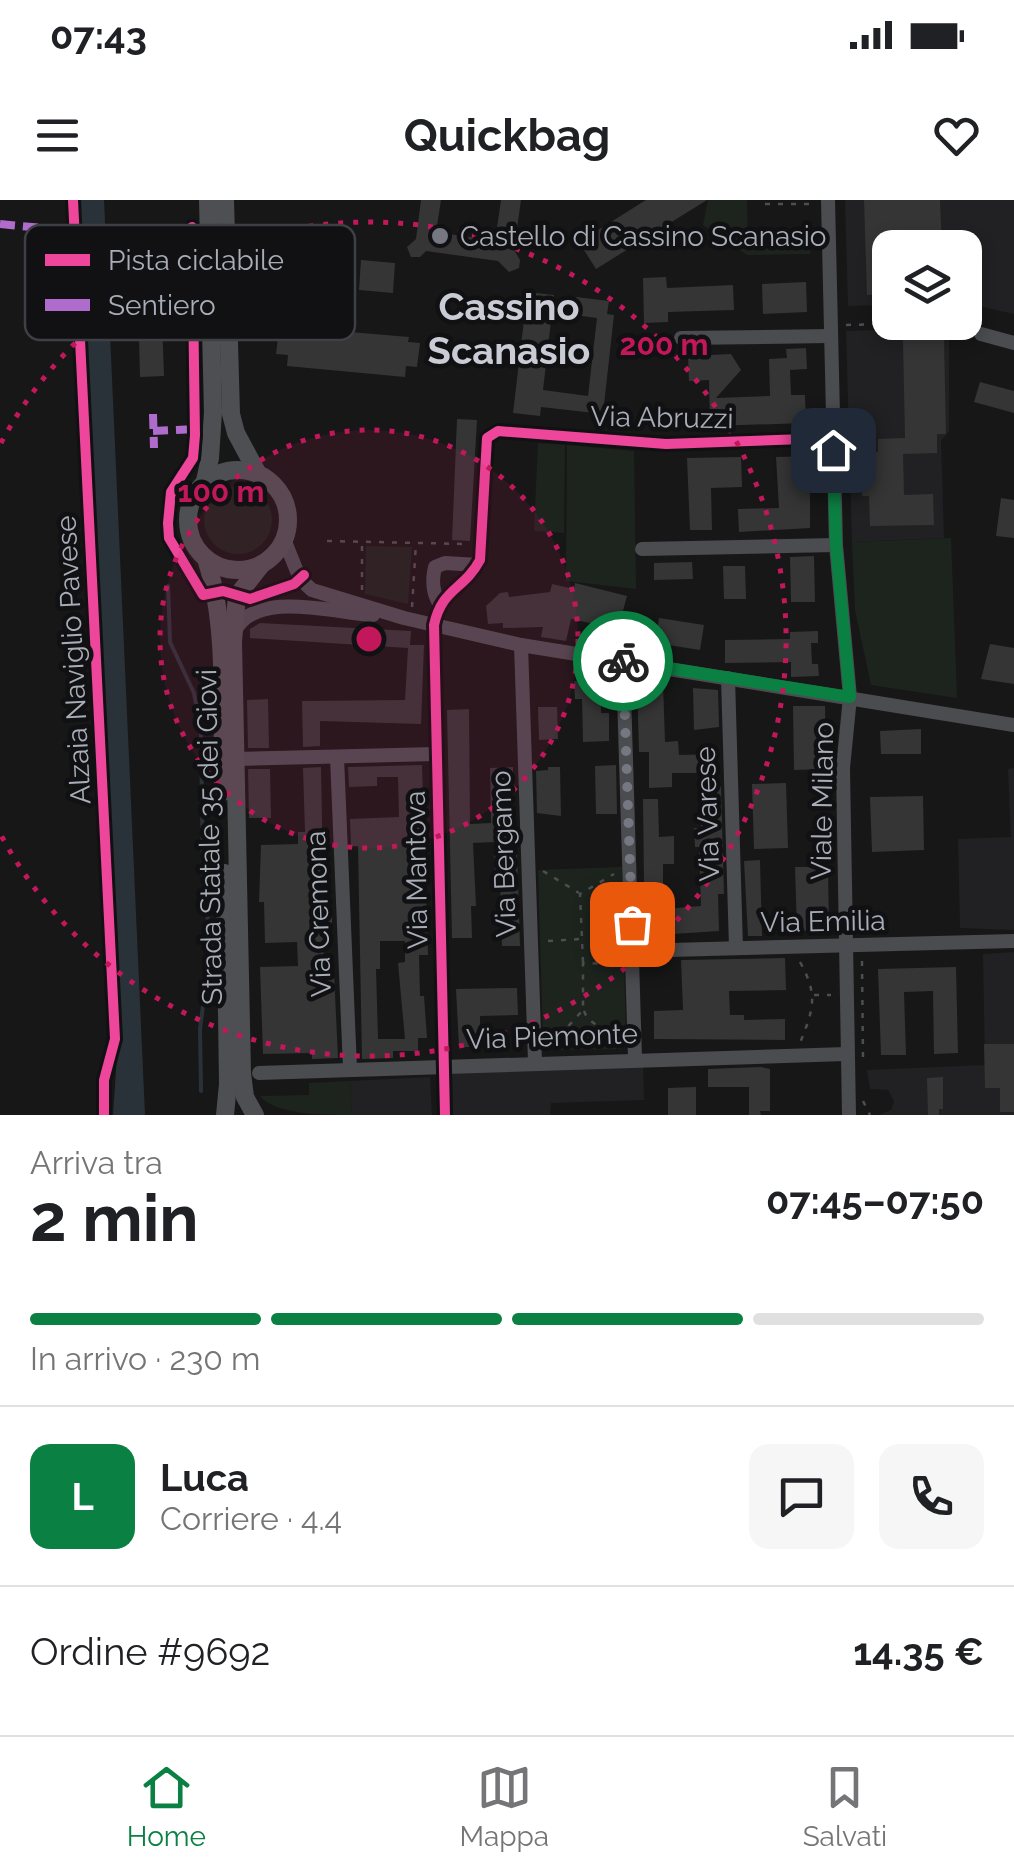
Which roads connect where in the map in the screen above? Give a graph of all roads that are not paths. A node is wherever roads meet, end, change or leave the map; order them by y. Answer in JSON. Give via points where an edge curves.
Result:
{"nodes":[{"id":1,"x":208,"y":200,"type":"edge"},
{"id":2,"x":224,"y":200,"type":"edge"},
{"id":3,"x":828,"y":200,"type":"edge"},
{"id":4,"x":209,"y":225,"type":"edge"},
{"id":5,"x":225,"y":225,"type":"edge"},
{"id":6,"x":831,"y":330,"type":"junction"},
{"id":7,"x":982,"y":330,"type":"edge"},
{"id":8,"x":681,"y":338,"type":"dead end"},
{"id":9,"x":211,"y":340,"type":"edge"},
{"id":10,"x":229,"y":340,"type":"edge"},
{"id":11,"x":1014,"y":343,"type":"edge"},
{"id":12,"x":832,"y":438,"type":"junction"},
{"id":13,"x":258,"y":474,"type":"junction"},
{"id":14,"x":205,"y":481,"type":"junction"},
{"id":15,"x":284,"y":540,"type":"junction"},
{"id":16,"x":836,"y":545,"type":"junction"},
{"id":17,"x":642,"y":550,"type":"dead end"},
{"id":18,"x":206,"y":559,"type":"junction"},
{"id":19,"x":262,"y":564,"type":"junction"},
{"id":20,"x":478,"y":565,"type":"junction"},
{"id":21,"x":440,"y":603,"type":"junction"},
{"id":22,"x":410,"y":619,"type":"junction"},
{"id":23,"x":434,"y":625,"type":"junction"},
{"id":24,"x":233,"y":641,"type":"junction"},
{"id":25,"x":521,"y":646,"type":"junction"},
{"id":26,"x":623,"y":661,"type":"junction"},
{"id":27,"x":728,"y":678,"type":"junction"},
{"id":28,"x":850,"y":697,"type":"junction"},
{"id":29,"x":1014,"y":724,"type":"edge"},
{"id":30,"x":436,"y":754,"type":"junction"},
{"id":31,"x":337,"y":757,"type":"junction"},
{"id":32,"x":234,"y":759,"type":"junction"},
{"id":33,"x":1014,"y":942,"type":"edge"},
{"id":34,"x":845,"y":946,"type":"junction"},
{"id":35,"x":736,"y":948,"type":"junction"},
{"id":36,"x":633,"y":958,"type":"junction"},
{"id":37,"x":635,"y":1052,"type":"junction"},
{"id":38,"x":535,"y":1054,"type":"junction"},
{"id":39,"x":846,"y":1054,"type":"junction"},
{"id":40,"x":444,"y":1065,"type":"junction"},
{"id":41,"x":350,"y":1069,"type":"junction"},
{"id":42,"x":259,"y":1073,"type":"dead end"},
{"id":43,"x":854,"y":1108,"type":"edge"},
{"id":44,"x":225,"y":1115,"type":"edge"},
{"id":45,"x":254,"y":1115,"type":"edge"},
{"id":46,"x":445,"y":1115,"type":"edge"}],
"edges":[{"from":1,"to":4,"type":"main road"},
{"from":2,"to":5,"type":"main road"},
{"from":3,"to":6,"type":"street","name":"Viale Milano"},
{"from":6,"to":8,"type":"street"},
{"from":6,"to":12,"type":"street","name":"Viale Milano"},
{"from":7,"to":11,"type":"street"},
{"from":9,"to":14,"type":"main road"},
{"from":10,"to":13,"type":"main road","via":[[231,414]]},
{"from":12,"to":16,"type":"street","name":"Viale Milano"},
{"from":12,"to":20,"type":"street","name":"Via Abruzzi","via":[[666,444],[490,434]]},
{"from":13,"to":14,"type":"main road","via":[[231,470]]},
{"from":13,"to":15,"type":"main road","via":[[287,509]]},
{"from":14,"to":18,"type":"main road","via":[[188,511],[188,529]]},
{"from":15,"to":19,"type":"main road"},
{"from":15,"to":22,"type":"street","via":[[300,579],[312,590]]},
{"from":16,"to":17,"type":"street"},
{"from":16,"to":28,"type":"street","name":"Viale Milano"},
{"from":18,"to":19,"type":"main road","via":[[233,570]]},
{"from":18,"to":44,"type":"main road","name":"Strada Statale 35 dei Giovi","via":[[221,621]]},
{"from":19,"to":24,"type":"main road","name":"Strada Statale 35 dei Giovi","via":[[237,596]]},
{"from":20,"to":21,"type":"street"},
{"from":20,"to":21,"type":"street","name":"Via Mantova","via":[[435,567]]},
{"from":21,"to":23,"type":"street","name":"Via Mantova"},
{"from":22,"to":23,"type":"street"},
{"from":22,"to":24,"type":"street","via":[[273,606],[241,620]]},
{"from":23,"to":25,"type":"street"},
{"from":23,"to":30,"type":"street","name":"Via Mantova"},
{"from":24,"to":32,"type":"main road","name":"Strada Statale 35 dei Giovi"},
{"from":25,"to":26,"type":"street"},
{"from":25,"to":38,"type":"street","name":"Via Bergamo"},
{"from":26,"to":27,"type":"street"},
{"from":26,"to":36,"type":"street"},
{"from":27,"to":28,"type":"street"},
{"from":27,"to":35,"type":"street","name":"Via Varese"},
{"from":28,"to":29,"type":"street"},
{"from":28,"to":34,"type":"street","name":"Viale Milano","via":[[843,768]]},
{"from":30,"to":31,"type":"street"},
{"from":30,"to":40,"type":"street","name":"Via Mantova"},
{"from":31,"to":32,"type":"street"},
{"from":31,"to":41,"type":"street","name":"Via Cremona"},
{"from":32,"to":45,"type":"main road","name":"Strada Statale 35 dei Giovi","via":[[242,1073]]},
{"from":33,"to":34,"type":"street","name":"Via Emilia"},
{"from":34,"to":35,"type":"street","name":"Via Emilia"},
{"from":34,"to":39,"type":"street","name":"Viale Milano"},
{"from":35,"to":36,"type":"street","name":"Via Emilia"},
{"from":36,"to":37,"type":"street"},
{"from":37,"to":38,"type":"street","name":"Via Piemonte"},
{"from":37,"to":39,"type":"street","name":"Via Piemonte"},
{"from":38,"to":40,"type":"street","name":"Via Piemonte"},
{"from":39,"to":43,"type":"street","name":"Viale Milano"},
{"from":40,"to":41,"type":"street","name":"Via Piemonte"},
{"from":40,"to":46,"type":"street","name":"Via Mantova"},
{"from":41,"to":42,"type":"street","name":"Via Piemonte"}]}
